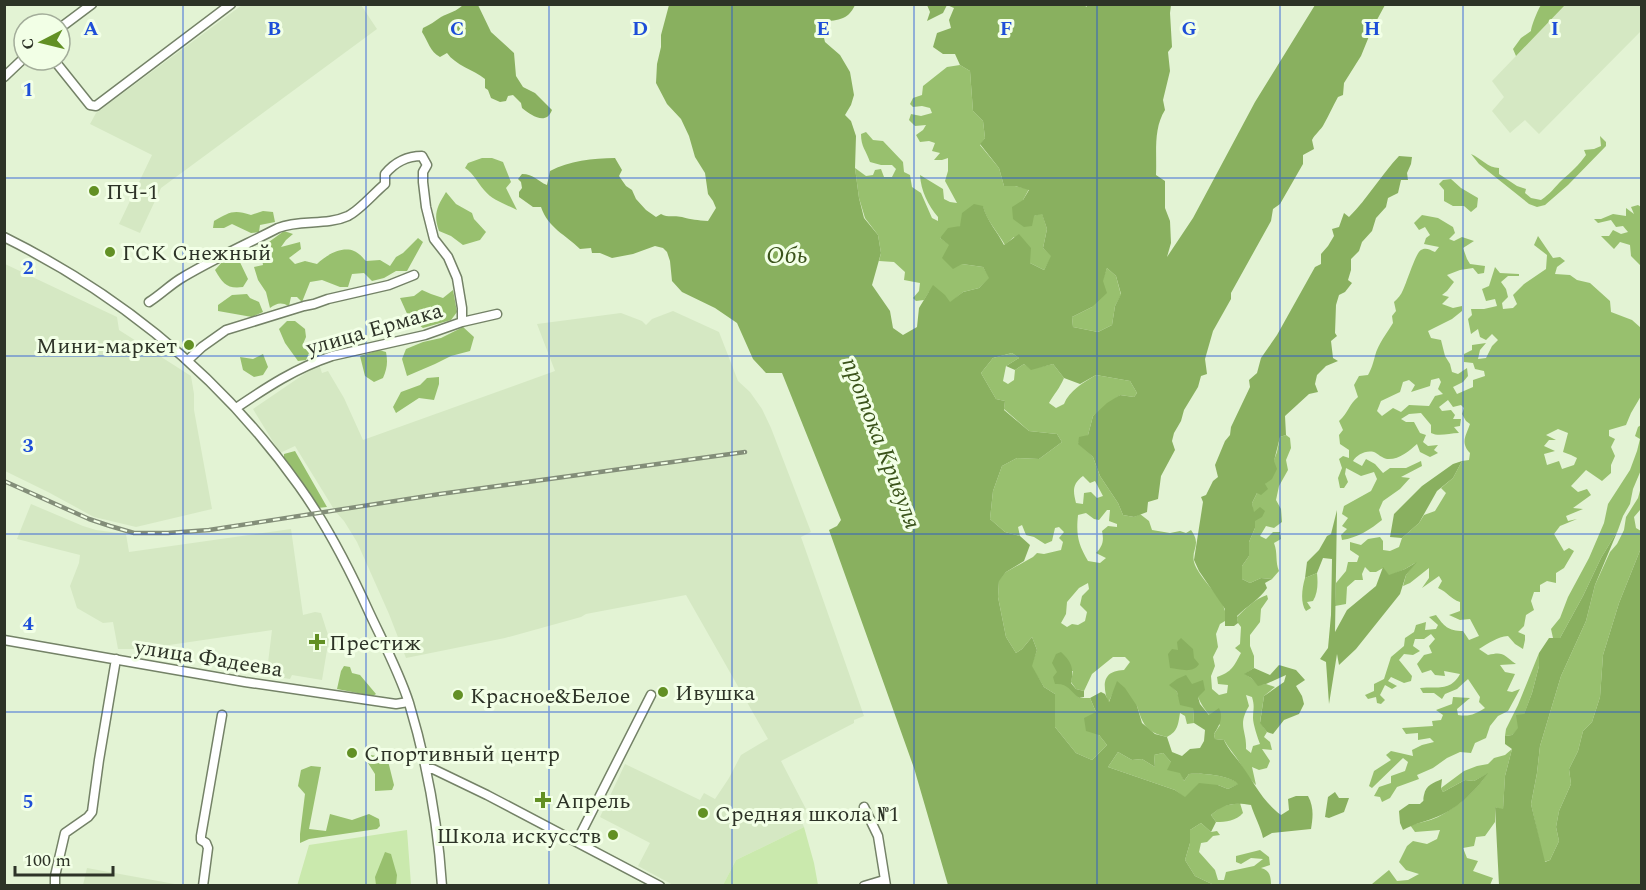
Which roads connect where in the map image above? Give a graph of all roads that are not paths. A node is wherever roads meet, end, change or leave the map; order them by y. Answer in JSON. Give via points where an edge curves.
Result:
{"nodes":[{"id":1,"x":92,"y":4,"type":"edge"},
{"id":2,"x":231,"y":4,"type":"edge"},
{"id":3,"x":72,"y":19,"type":"edge"},
{"id":4,"x":64,"y":72,"type":"edge"},
{"id":5,"x":4,"y":237,"type":"edge"},
{"id":6,"x":414,"y":275,"type":"dead end"},
{"id":7,"x":149,"y":302,"type":"dead end"},
{"id":8,"x":497,"y":314,"type":"dead end"},
{"id":9,"x":462,"y":322,"type":"junction"},
{"id":10,"x":188,"y":360,"type":"junction"},
{"id":11,"x":236,"y":408,"type":"junction"},
{"id":12,"x":4,"y":640,"type":"edge"},
{"id":13,"x":116,"y":659,"type":"junction"},
{"id":14,"x":651,"y":695,"type":"dead end"},
{"id":15,"x":408,"y":702,"type":"junction"},
{"id":16,"x":222,"y":715,"type":"dead end"},
{"id":17,"x":426,"y":769,"type":"junction"},
{"id":18,"x":864,"y":807,"type":"dead end"},
{"id":19,"x":577,"y":842,"type":"junction"},
{"id":20,"x":885,"y":883,"type":"edge"},
{"id":21,"x":55,"y":885,"type":"edge"},
{"id":22,"x":203,"y":885,"type":"edge"},
{"id":23,"x":442,"y":885,"type":"edge"},
{"id":24,"x":660,"y":885,"type":"edge"},
{"id":25,"x":864,"y":885,"type":"edge"}],
"edges":[{"from":1,"to":3,"type":"street"},
{"from":2,"to":4,"type":"street","via":[[96,106],[90,105]]},
{"from":5,"to":10,"type":"street","via":[[97,290]]},
{"from":6,"to":10,"type":"street","name":"улица Ермака","via":[[226,330]]},
{"from":7,"to":9,"type":"street","name":"улица Ермака","via":[[203,266],[278,228],[350,215],[385,184],[385,174],[392,166],[400,160],[422,156],[427,165],[423,172],[426,207],[434,239],[457,278]]},
{"from":8,"to":9,"type":"street","name":"улица Ермака"},
{"from":9,"to":11,"type":"street","name":"улица Ермака","via":[[425,335],[316,361],[280,378]]},
{"from":10,"to":11,"type":"street"},
{"from":11,"to":15,"type":"street","via":[[300,487],[337,547]]},
{"from":12,"to":13,"type":"street","name":"улица Фадеева"},
{"from":13,"to":15,"type":"street","name":"улица Фадеева","via":[[396,705]]},
{"from":13,"to":21,"type":"street","via":[[92,812],[65,833]]},
{"from":14,"to":19,"type":"street"},
{"from":15,"to":17,"type":"street"},
{"from":16,"to":22,"type":"street","via":[[201,836],[208,848]]},
{"from":17,"to":19,"type":"street","via":[[446,775]]},
{"from":17,"to":23,"type":"street"},
{"from":18,"to":20,"type":"street","via":[[878,836]]},
{"from":19,"to":24,"type":"street"},
{"from":20,"to":25,"type":"street"}]}
